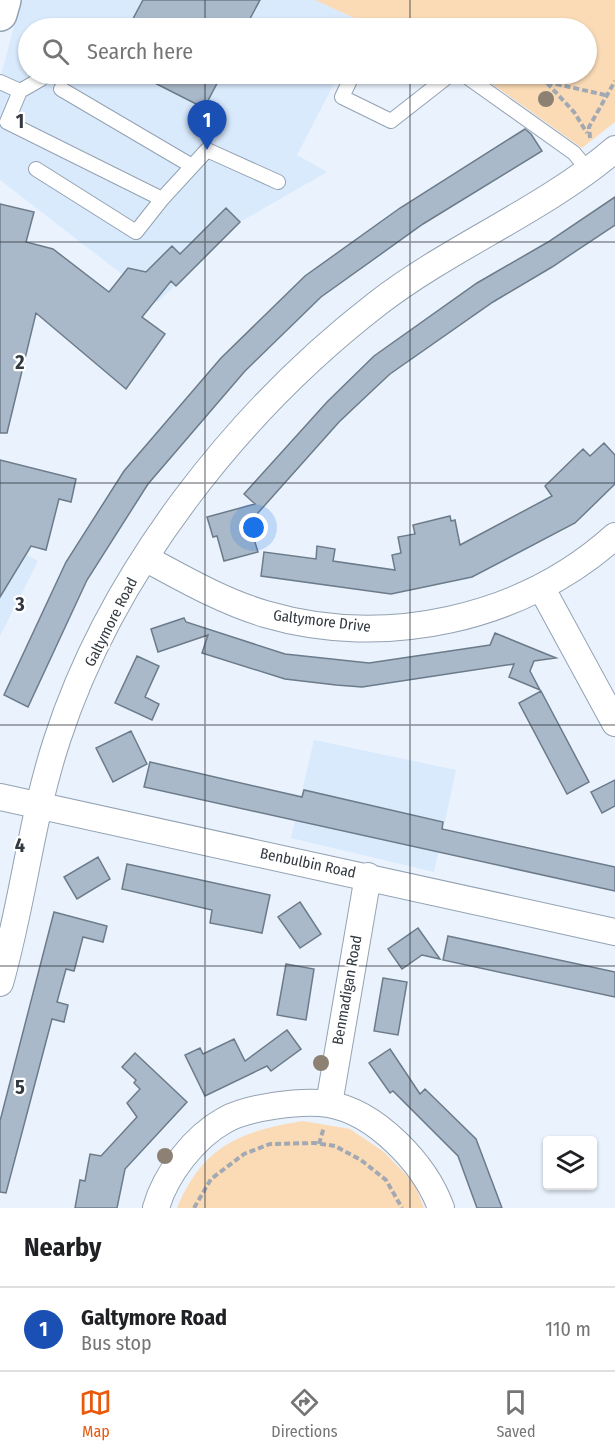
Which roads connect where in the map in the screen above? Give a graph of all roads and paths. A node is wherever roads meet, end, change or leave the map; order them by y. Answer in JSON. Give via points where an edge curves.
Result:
{"nodes":[{"id":1,"x":4,"y":0,"type":"edge"},
{"id":2,"x":0,"y":14,"type":"edge"},
{"id":3,"x":615,"y":81,"type":"edge"},
{"id":4,"x":0,"y":82,"type":"edge"},
{"id":5,"x":32,"y":84,"type":"edge"},
{"id":6,"x":348,"y":84,"type":"edge"},
{"id":7,"x":438,"y":84,"type":"edge"},
{"id":8,"x":477,"y":84,"type":"edge"},
{"id":9,"x":548,"y":84,"type":"edge"},
{"id":10,"x":555,"y":84,"type":"edge"},
{"id":11,"x":61,"y":89,"type":"dead end"},
{"id":12,"x":20,"y":91,"type":"junction"},
{"id":13,"x":605,"y":95,"type":"junction"},
{"id":14,"x":588,"y":134,"type":"junction"},
{"id":15,"x":602,"y":160,"type":"edge"},
{"id":16,"x":192,"y":166,"type":"junction"},
{"id":17,"x":36,"y":169,"type":"dead end"},
{"id":18,"x":278,"y":182,"type":"dead end"},
{"id":19,"x":162,"y":199,"type":"junction"},
{"id":20,"x":615,"y":536,"type":"edge"},
{"id":21,"x":145,"y":558,"type":"junction"},
{"id":22,"x":541,"y":586,"type":"junction"},
{"id":23,"x":615,"y":723,"type":"edge"},
{"id":24,"x":0,"y":797,"type":"edge"},
{"id":25,"x":38,"y":805,"type":"junction"},
{"id":26,"x":368,"y":876,"type":"junction"},
{"id":27,"x":615,"y":932,"type":"edge"},
{"id":28,"x":0,"y":983,"type":"edge"},
{"id":29,"x":328,"y":1112,"type":"junction"},
{"id":30,"x":319,"y":1144,"type":"junction"},
{"id":31,"x":156,"y":1208,"type":"edge"},
{"id":32,"x":194,"y":1208,"type":"edge"},
{"id":33,"x":402,"y":1208,"type":"edge"},
{"id":34,"x":441,"y":1208,"type":"edge"}],
"edges":[{"from":1,"to":2,"type":"main road"},
{"from":3,"to":13,"type":"path"},
{"from":4,"to":12,"type":"lane"},
{"from":5,"to":12,"type":"lane"},
{"from":6,"to":7,"type":"lane","via":[[342,97],[391,121]]},
{"from":8,"to":15,"type":"lane","via":[[574,153]]},
{"from":9,"to":14,"type":"path"},
{"from":10,"to":13,"type":"path"},
{"from":11,"to":16,"type":"lane"},
{"from":12,"to":19,"type":"lane","via":[[7,122]]},
{"from":13,"to":14,"type":"path"},
{"from":14,"to":15,"type":"path"},
{"from":15,"to":21,"type":"street","name":"Galtymore Road","via":[[412,279],[314,355],[250,422],[178,510]]},
{"from":16,"to":18,"type":"lane","via":[[207,150]]},
{"from":16,"to":19,"type":"lane"},
{"from":17,"to":19,"type":"lane","via":[[136,232]]},
{"from":20,"to":22,"type":"street","name":"Galtymore Drive","via":[[579,564]]},
{"from":21,"to":22,"type":"street","name":"Galtymore Drive","via":[[236,604],[292,620],[351,627],[415,627],[466,618]]},
{"from":21,"to":25,"type":"street","name":"Galtymore Road","via":[[79,684]]},
{"from":22,"to":23,"type":"street"},
{"from":24,"to":25,"type":"street","name":"Benbulbin Road"},
{"from":25,"to":26,"type":"street","name":"Benbulbin Road"},
{"from":25,"to":28,"type":"street","name":"Galtymore Road"},
{"from":26,"to":27,"type":"street","name":"Benbulbin Road"},
{"from":26,"to":29,"type":"street","name":"Benmadigan Road"},
{"from":29,"to":30,"type":"path"},
{"from":29,"to":31,"type":"street","via":[[264,1109],[226,1119],[207,1133],[168,1178]]},
{"from":29,"to":34,"type":"street","via":[[368,1121],[396,1142],[417,1165]]},
{"from":30,"to":32,"type":"path","via":[[270,1144],[244,1154],[211,1179]]},
{"from":30,"to":33,"type":"path","via":[[334,1146],[361,1160],[386,1180]]}]}
